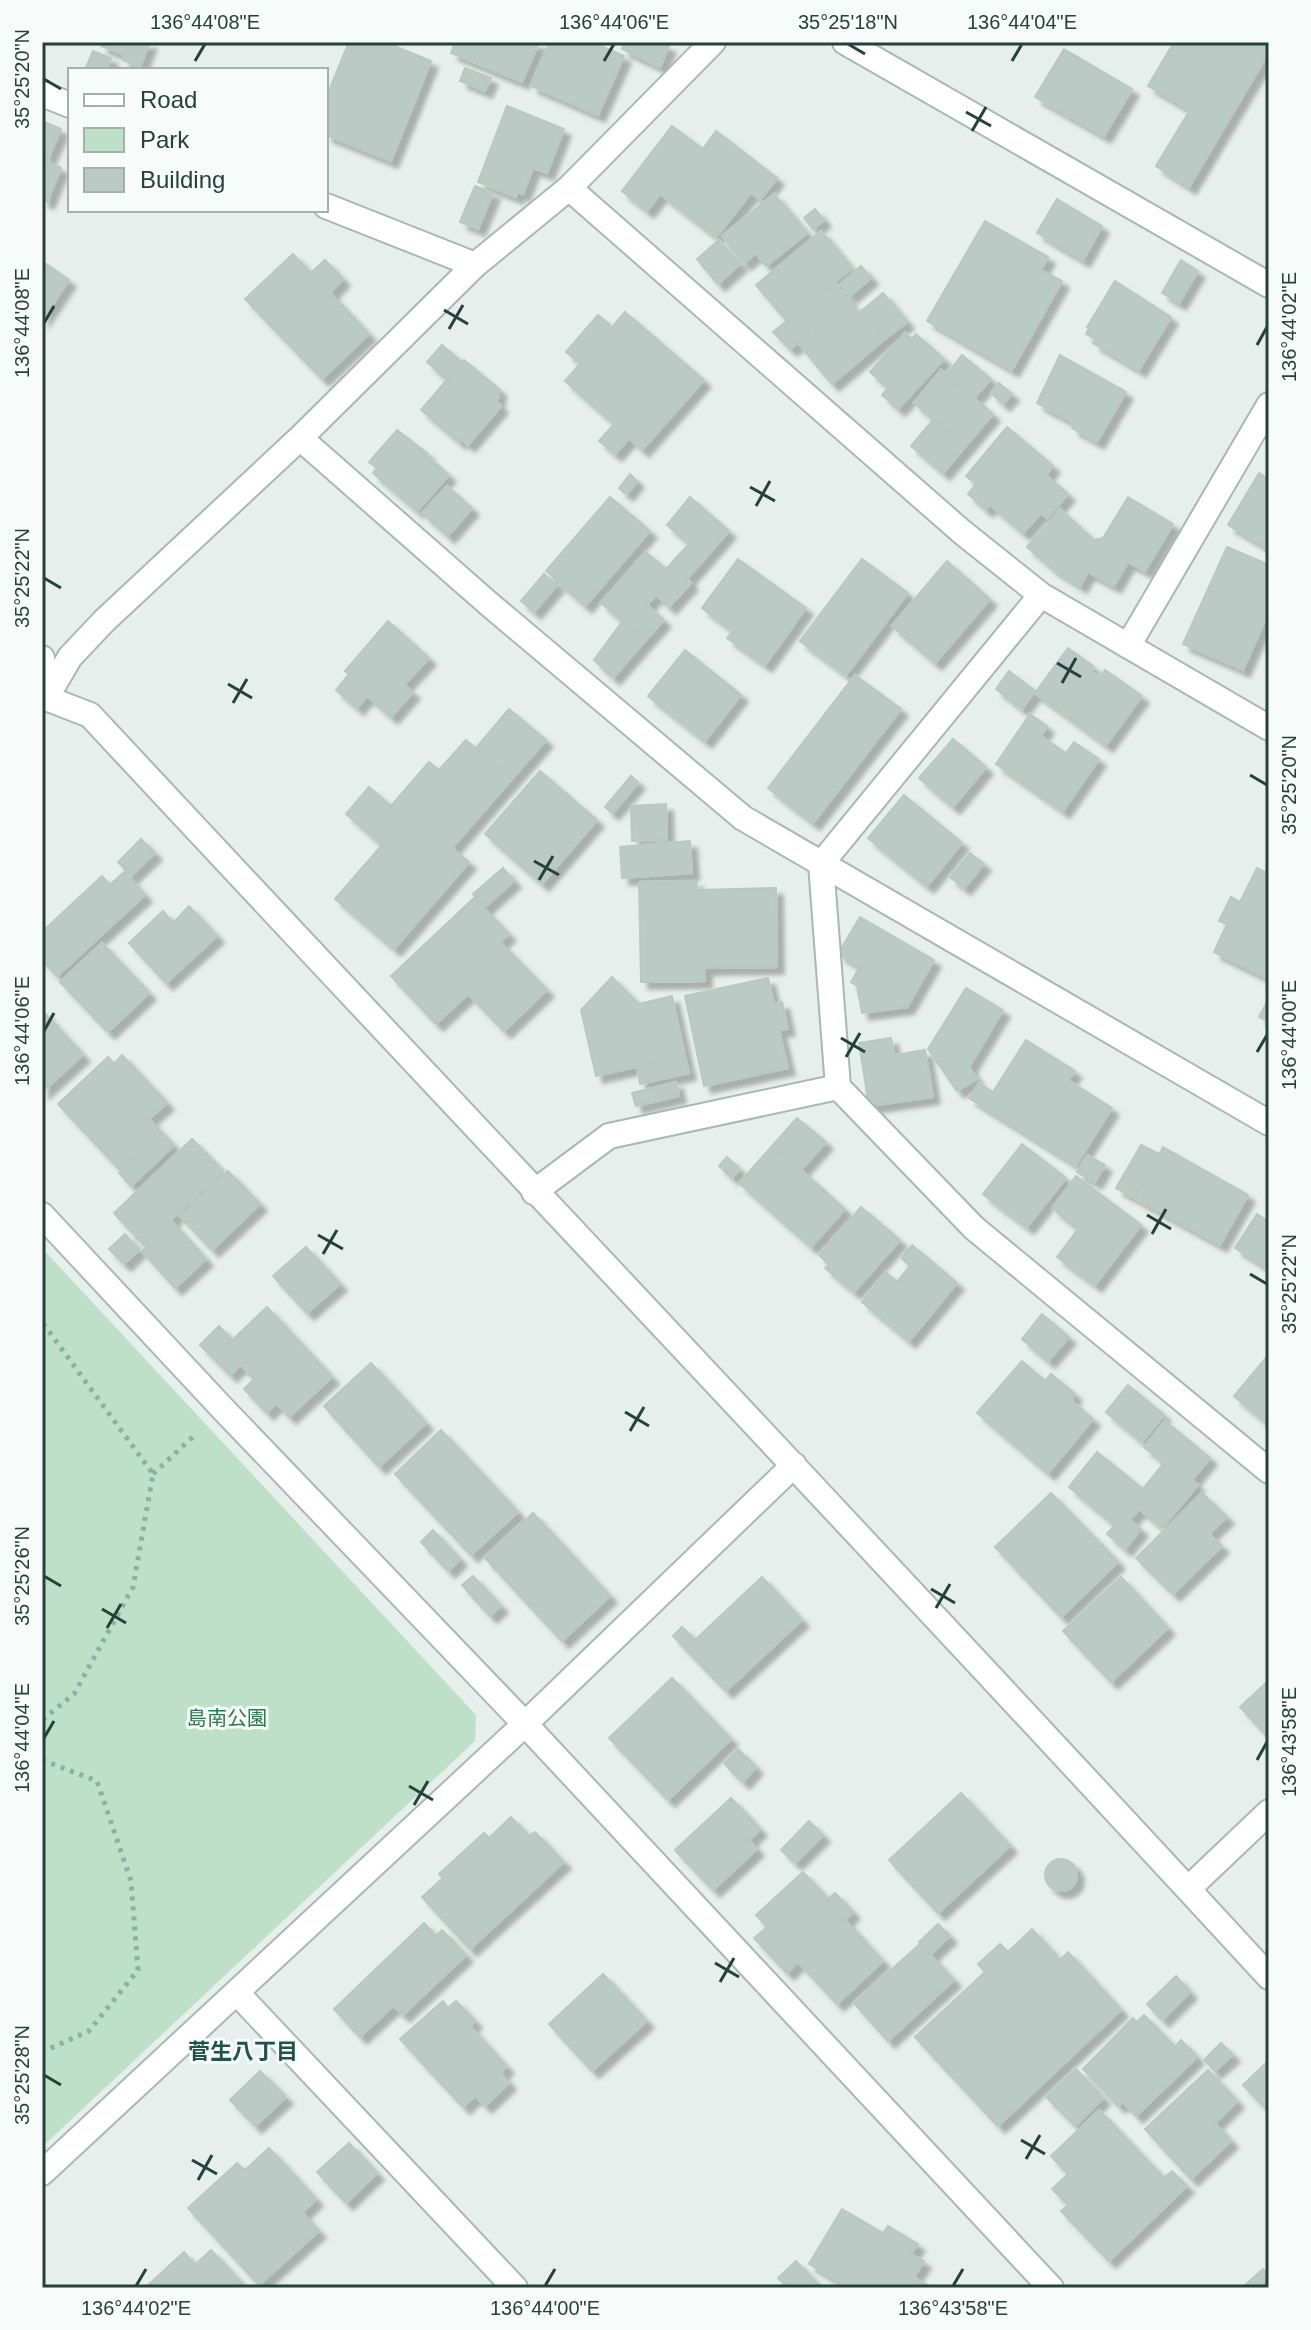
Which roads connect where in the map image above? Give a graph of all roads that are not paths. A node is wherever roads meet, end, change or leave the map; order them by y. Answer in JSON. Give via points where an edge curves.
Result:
{"nodes":[{"id":1,"x":713,"y":42,"type":"edge"},
{"id":2,"x":845,"y":42,"type":"edge"},
{"id":3,"x":42,"y":94,"type":"edge"},
{"id":4,"x":68,"y":104,"type":"edge"},
{"id":5,"x":569,"y":188,"type":"junction"},
{"id":6,"x":328,"y":207,"type":"edge"},
{"id":7,"x":475,"y":265,"type":"junction"},
{"id":8,"x":1269,"y":285,"type":"edge"},
{"id":9,"x":1269,"y":405,"type":"edge"},
{"id":10,"x":300,"y":438,"type":"junction"},
{"id":11,"x":1041,"y":595,"type":"junction"},
{"id":12,"x":1128,"y":646,"type":"junction"},
{"id":13,"x":42,"y":658,"type":"edge"},
{"id":14,"x":44,"y":698,"type":"edge"},
{"id":15,"x":1269,"y":728,"type":"edge"},
{"id":16,"x":821,"y":864,"type":"junction"},
{"id":17,"x":838,"y":1087,"type":"junction"},
{"id":18,"x":1269,"y":1123,"type":"edge"},
{"id":19,"x":534,"y":1192,"type":"junction"},
{"id":20,"x":42,"y":1215,"type":"edge"},
{"id":21,"x":794,"y":1465,"type":"junction"},
{"id":22,"x":1269,"y":1471,"type":"edge"},
{"id":23,"x":525,"y":1724,"type":"junction"},
{"id":24,"x":1269,"y":1812,"type":"edge"},
{"id":25,"x":1188,"y":1889,"type":"junction"},
{"id":26,"x":1269,"y":1977,"type":"edge"},
{"id":27,"x":237,"y":1993,"type":"junction"},
{"id":28,"x":42,"y":2173,"type":"edge"},
{"id":29,"x":515,"y":2288,"type":"edge"},
{"id":30,"x":1051,"y":2288,"type":"edge"}],
"edges":[{"from":1,"to":5,"type":"street"},
{"from":2,"to":8,"type":"street"},
{"from":3,"to":4,"type":"street"},
{"from":5,"to":7,"type":"street"},
{"from":5,"to":11,"type":"street"},
{"from":6,"to":7,"type":"street"},
{"from":7,"to":10,"type":"street"},
{"from":9,"to":12,"type":"street"},
{"from":10,"to":14,"type":"street","via":[[104,621],[70,657]]},
{"from":10,"to":16,"type":"street","via":[[743,818]]},
{"from":11,"to":12,"type":"street"},
{"from":11,"to":16,"type":"street"},
{"from":12,"to":15,"type":"street"},
{"from":13,"to":14,"type":"street"},
{"from":14,"to":19,"type":"street","via":[[90,715]]},
{"from":16,"to":17,"type":"street"},
{"from":16,"to":18,"type":"street"},
{"from":17,"to":19,"type":"street","via":[[609,1136]]},
{"from":17,"to":22,"type":"street","via":[[974,1228]]},
{"from":19,"to":21,"type":"street"},
{"from":20,"to":23,"type":"street"},
{"from":21,"to":23,"type":"street"},
{"from":21,"to":25,"type":"street"},
{"from":23,"to":27,"type":"street"},
{"from":23,"to":30,"type":"street"},
{"from":24,"to":25,"type":"street"},
{"from":25,"to":26,"type":"street"},
{"from":27,"to":28,"type":"street"},
{"from":27,"to":29,"type":"street"}]}
